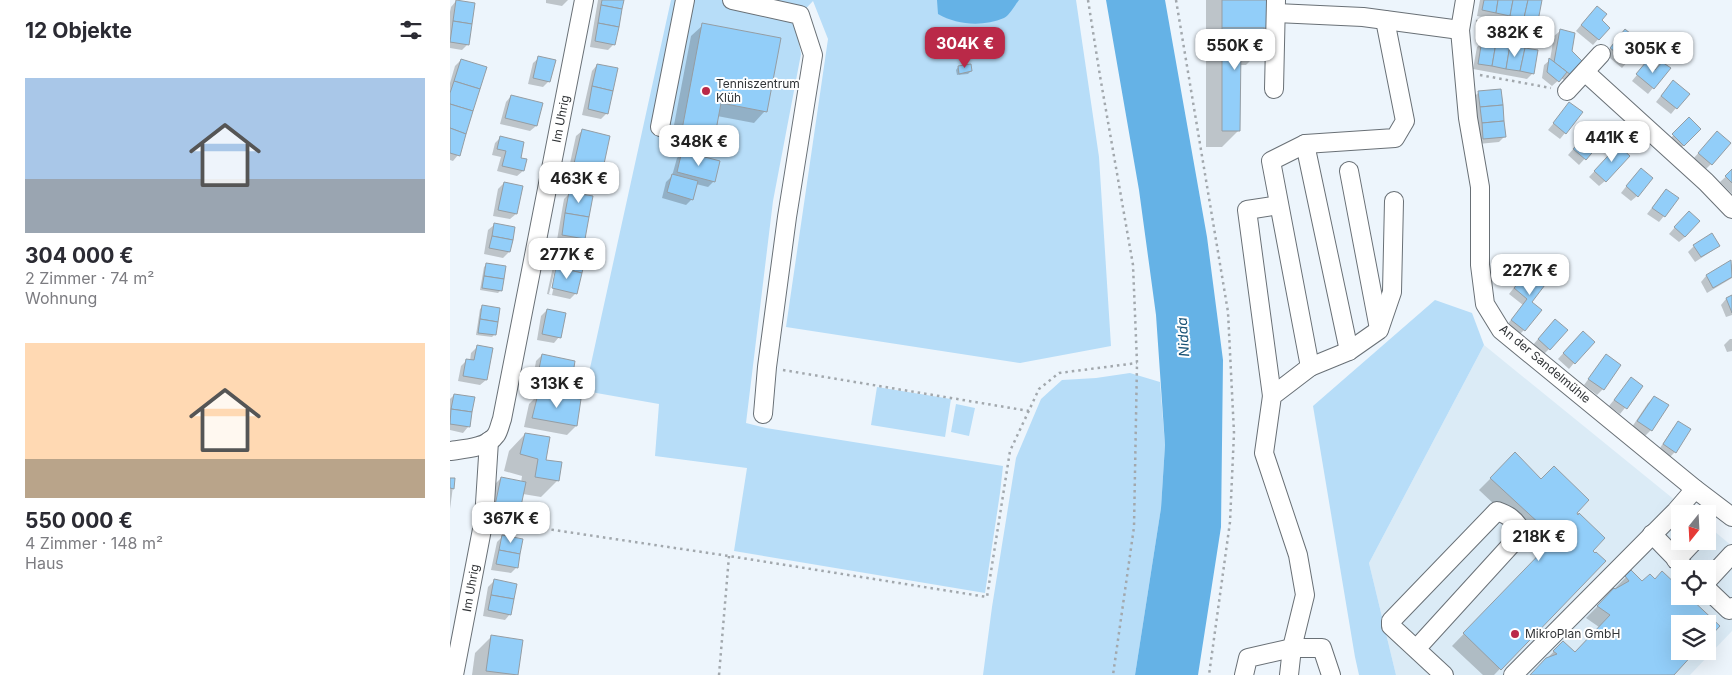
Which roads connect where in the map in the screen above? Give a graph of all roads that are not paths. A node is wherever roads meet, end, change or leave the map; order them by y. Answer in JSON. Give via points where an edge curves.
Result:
{"nodes":[{"id":1,"x":584,"y":0,"type":"edge"},
{"id":2,"x":685,"y":0,"type":"edge"},
{"id":3,"x":732,"y":0,"type":"edge"},
{"id":4,"x":1465,"y":0,"type":"edge"},
{"id":5,"x":1276,"y":6,"type":"edge"},
{"id":6,"x":1363,"y":8,"type":"edge"},
{"id":7,"x":1385,"y":20,"type":"junction"},
{"id":8,"x":1464,"y":25,"type":"junction"},
{"id":9,"x":1601,"y":54,"type":"dead end"},
{"id":10,"x":1585,"y":72,"type":"junction"},
{"id":11,"x":1274,"y":88,"type":"dead end"},
{"id":12,"x":1567,"y":91,"type":"road end"},
{"id":13,"x":660,"y":126,"type":"dead end"},
{"id":14,"x":1305,"y":144,"type":"junction"},
{"id":15,"x":1349,"y":171,"type":"dead end"},
{"id":16,"x":1394,"y":201,"type":"dead end"},
{"id":17,"x":1279,"y":206,"type":"junction"},
{"id":18,"x":1732,"y":209,"type":"edge"},
{"id":19,"x":1379,"y":330,"type":"junction"},
{"id":20,"x":1349,"y":351,"type":"junction"},
{"id":21,"x":1310,"y":367,"type":"junction"},
{"id":22,"x":1272,"y":396,"type":"junction"},
{"id":23,"x":763,"y":414,"type":"dead end"},
{"id":24,"x":489,"y":442,"type":"junction"},
{"id":25,"x":450,"y":451,"type":"edge"},
{"id":26,"x":1695,"y":490,"type":"junction"},
{"id":27,"x":1732,"y":517,"type":"edge"},
{"id":28,"x":1652,"y":534,"type":"junction"},
{"id":29,"x":1732,"y":554,"type":"edge"},
{"id":30,"x":1677,"y":560,"type":"edge"},
{"id":31,"x":1716,"y":571,"type":"edge"},
{"id":32,"x":1716,"y":598,"type":"edge"},
{"id":33,"x":1732,"y":607,"type":"edge"},
{"id":34,"x":455,"y":648,"type":"edge"},
{"id":35,"x":1292,"y":648,"type":"junction"},
{"id":36,"x":1417,"y":648,"type":"junction"},
{"id":37,"x":454,"y":675,"type":"edge"},
{"id":38,"x":1244,"y":675,"type":"edge"},
{"id":39,"x":1289,"y":675,"type":"edge"},
{"id":40,"x":1331,"y":675,"type":"edge"},
{"id":41,"x":1444,"y":675,"type":"edge"},
{"id":42,"x":1513,"y":675,"type":"edge"}],
"edges":[{"from":1,"to":24,"type":"street","name":"Im Uhrig","via":[[502,419],[496,435]]},
{"from":2,"to":13,"type":"street"},
{"from":3,"to":23,"type":"street","via":[[800,16],[813,55],[787,217]]},
{"from":4,"to":8,"type":"street","name":"An der Sandelmühle"},
{"from":5,"to":6,"type":"street"},
{"from":5,"to":11,"type":"street"},
{"from":6,"to":7,"type":"street"},
{"from":7,"to":8,"type":"street"},
{"from":7,"to":14,"type":"street","via":[[1405,121],[1395,138]]},
{"from":8,"to":26,"type":"street","name":"An der Sandelmühle","via":[[1468,118],[1480,187],[1480,265],[1485,304],[1500,330]]},
{"from":9,"to":10,"type":"street"},
{"from":10,"to":12,"type":"street"},
{"from":10,"to":18,"type":"street"},
{"from":14,"to":17,"type":"street","via":[[1271,162]]},
{"from":14,"to":20,"type":"street"},
{"from":15,"to":19,"type":"street"},
{"from":16,"to":19,"type":"street","via":[[1392,292]]},
{"from":17,"to":21,"type":"street"},
{"from":17,"to":22,"type":"street","via":[[1247,210]]},
{"from":19,"to":20,"type":"street"},
{"from":20,"to":21,"type":"street"},
{"from":21,"to":22,"type":"street"},
{"from":22,"to":35,"type":"street","via":[[1264,452],[1298,555],[1305,596]]},
{"from":24,"to":25,"type":"street"},
{"from":24,"to":34,"type":"street","name":"Im Uhrig","via":[[484,519]]},
{"from":26,"to":27,"type":"street","name":"An der Sandelmühle"},
{"from":26,"to":28,"type":"street"},
{"from":28,"to":30,"type":"street"},
{"from":28,"to":42,"type":"street"},
{"from":29,"to":31,"type":"street"},
{"from":32,"to":33,"type":"street","via":[[1729,610]]},
{"from":34,"to":37,"type":"street","name":"Im Uhrig"},
{"from":35,"to":38,"type":"street","via":[[1248,658]]},
{"from":35,"to":39,"type":"street"},
{"from":35,"to":40,"type":"street","via":[[1322,648]]},
{"from":36,"to":36,"type":"street","via":[[1391,626],[1391,621],[1497,511],[1506,514],[1516,522],[1520,535]]},
{"from":36,"to":41,"type":"street"}]}
